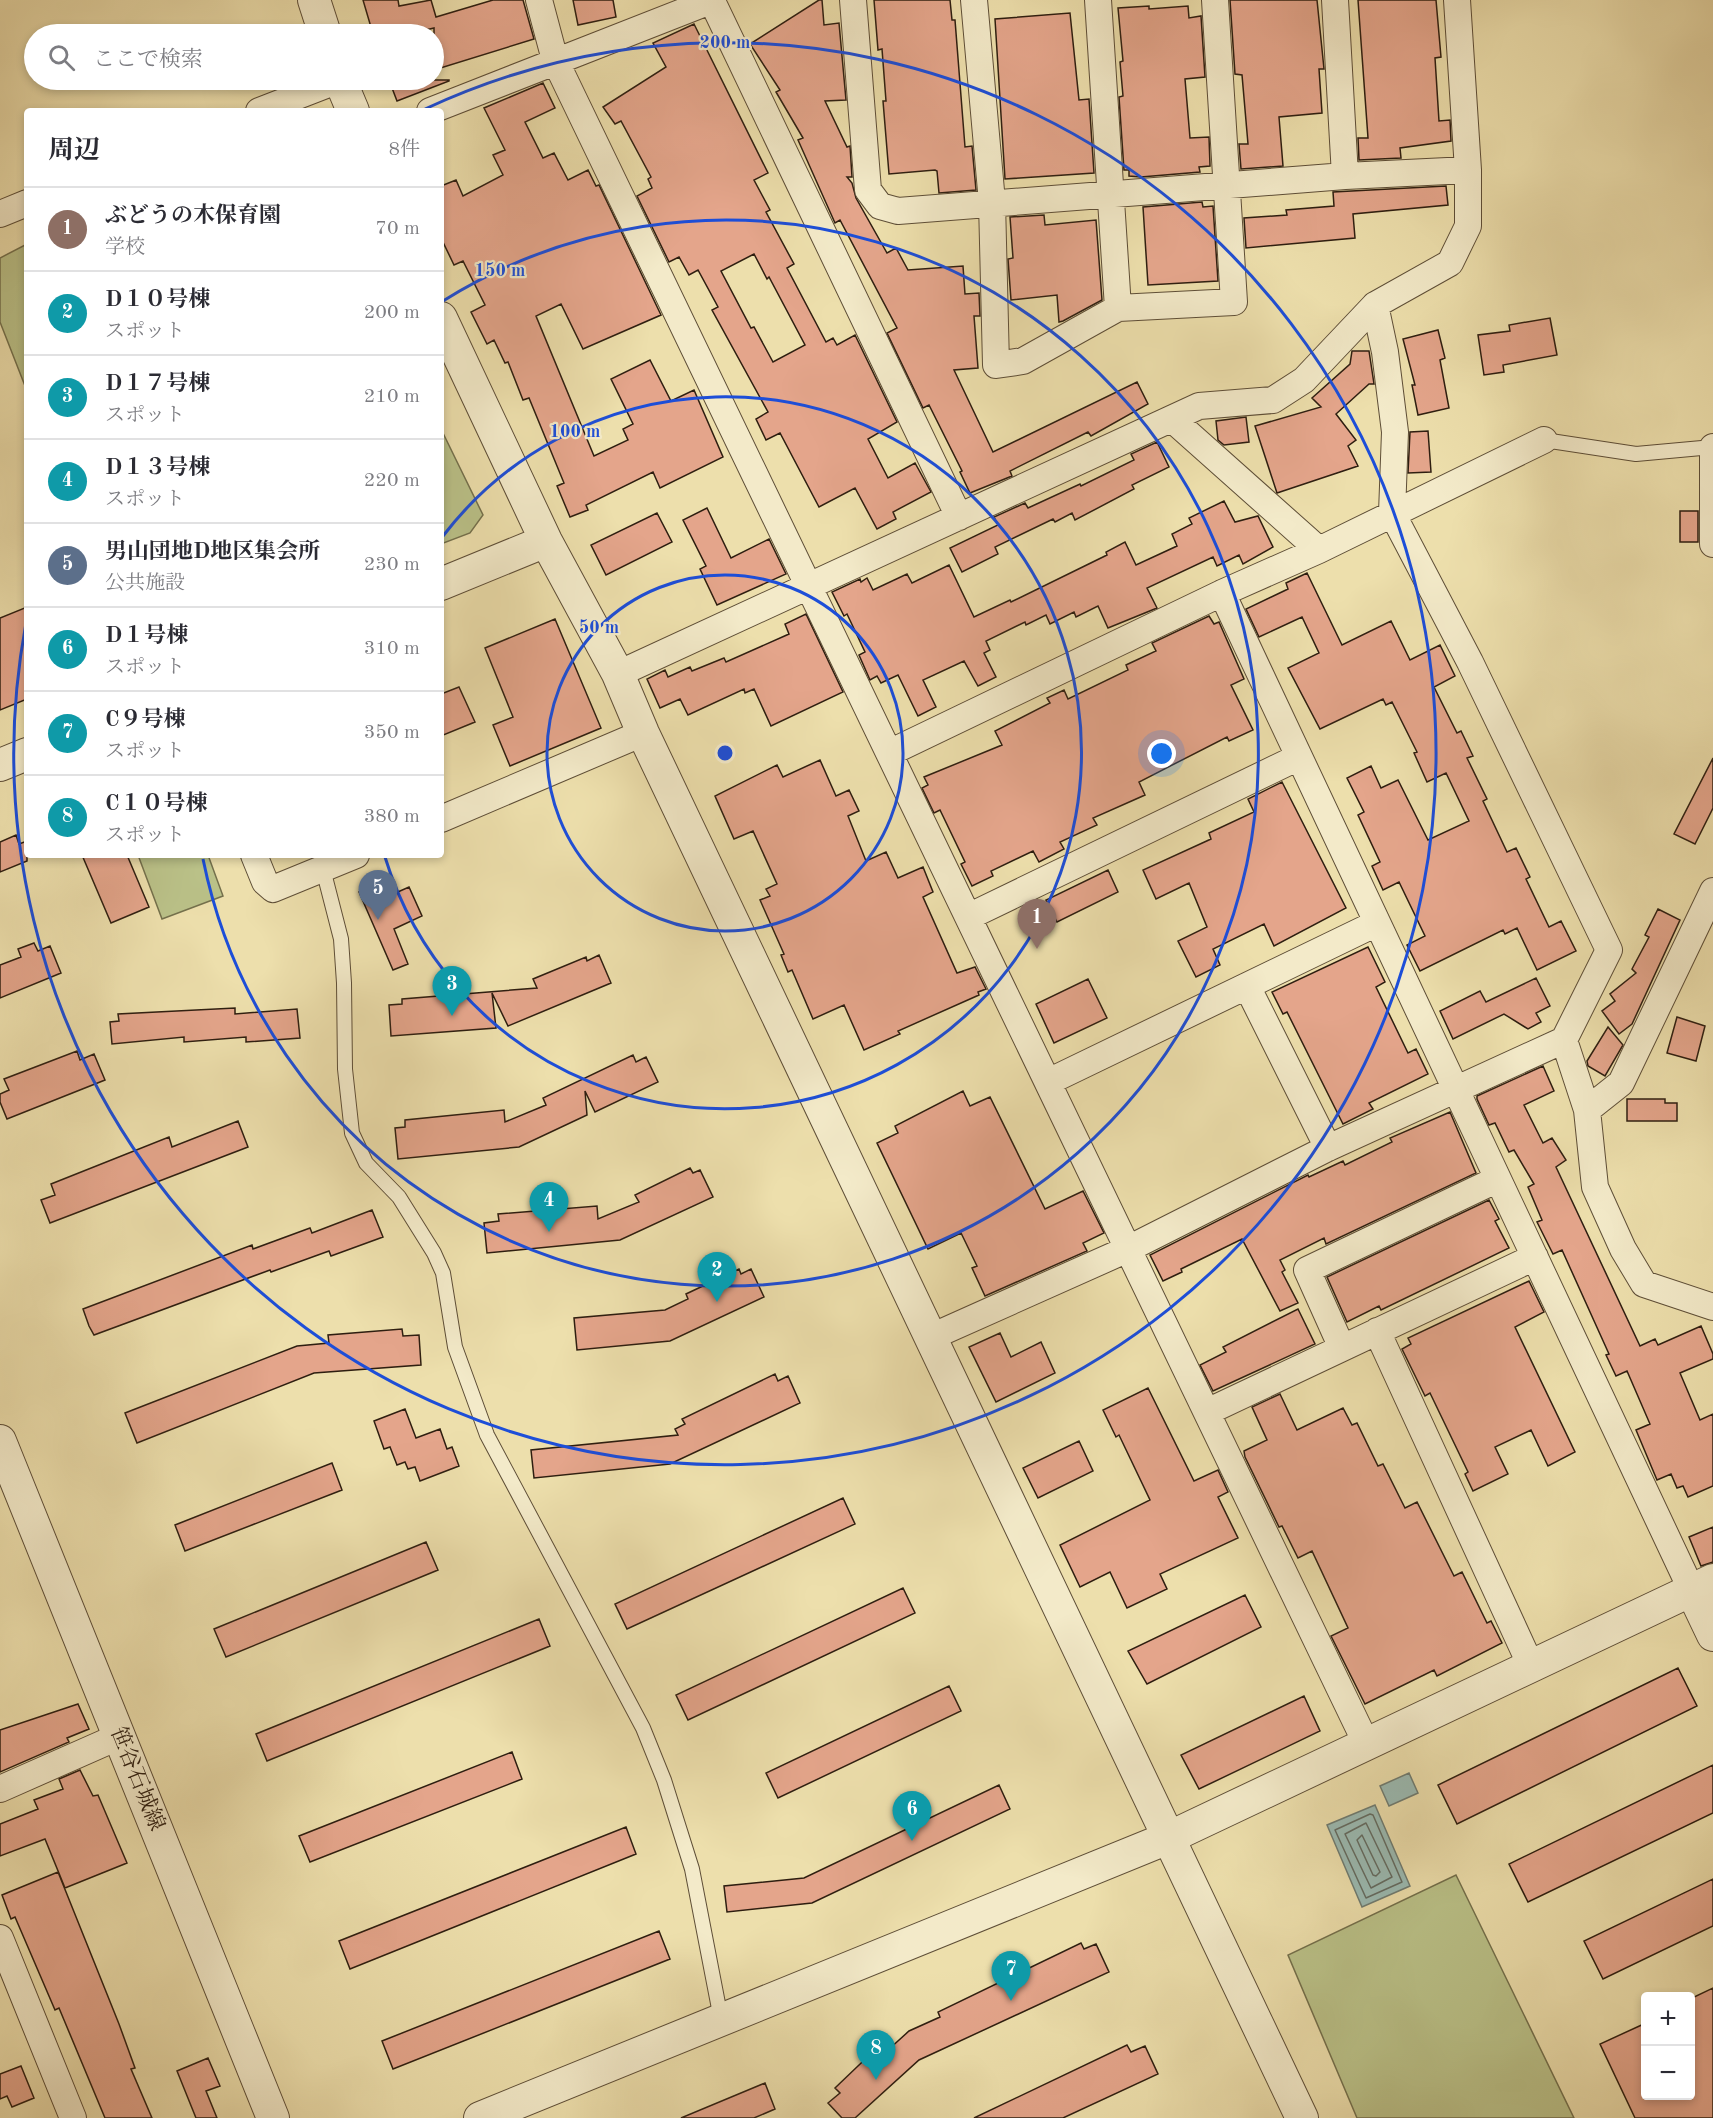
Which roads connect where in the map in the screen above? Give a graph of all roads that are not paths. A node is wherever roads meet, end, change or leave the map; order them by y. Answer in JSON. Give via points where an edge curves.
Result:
{"nodes":[{"id":1,"x":314,"y":0,"type":"edge"},
{"id":2,"x":539,"y":0,"type":"edge"},
{"id":3,"x":712,"y":0,"type":"edge"},
{"id":4,"x":852,"y":0,"type":"edge"},
{"id":5,"x":974,"y":0,"type":"edge"},
{"id":6,"x":1098,"y":0,"type":"edge"},
{"id":7,"x":1215,"y":0,"type":"edge"},
{"id":8,"x":1335,"y":0,"type":"edge"},
{"id":9,"x":1457,"y":0,"type":"edge"},
{"id":10,"x":322,"y":24,"type":"edge"},
{"id":11,"x":555,"y":60,"type":"junction"},
{"id":12,"x":313,"y":90,"type":"edge"},
{"id":13,"x":344,"y":90,"type":"edge"},
{"id":14,"x":267,"y":108,"type":"edge"},
{"id":15,"x":352,"y":108,"type":"edge"},
{"id":16,"x":437,"y":108,"type":"edge"},
{"id":17,"x":1468,"y":170,"type":"junction"},
{"id":18,"x":1345,"y":176,"type":"junction"},
{"id":19,"x":1227,"y":183,"type":"junction"},
{"id":20,"x":1112,"y":192,"type":"junction"},
{"id":21,"x":992,"y":202,"type":"junction"},
{"id":22,"x":24,"y":204,"type":"edge"},
{"id":23,"x":0,"y":214,"type":"edge"},
{"id":24,"x":1375,"y":305,"type":"junction"},
{"id":25,"x":1118,"y":308,"type":"junction"},
{"id":26,"x":444,"y":324,"type":"edge"},
{"id":27,"x":1172,"y":419,"type":"junction"},
{"id":28,"x":1544,"y":440,"type":"joint"},
{"id":29,"x":1713,"y":447,"type":"edge"},
{"id":30,"x":1392,"y":513,"type":"junction"},
{"id":31,"x":959,"y":517,"type":"junction"},
{"id":32,"x":546,"y":541,"type":"junction"},
{"id":33,"x":1713,"y":544,"type":"edge"},
{"id":34,"x":1319,"y":550,"type":"junction"},
{"id":35,"x":444,"y":583,"type":"edge"},
{"id":36,"x":809,"y":586,"type":"junction"},
{"id":37,"x":1222,"y":593,"type":"junction"},
{"id":38,"x":618,"y":674,"type":"junction"},
{"id":39,"x":643,"y":733,"type":"junction"},
{"id":40,"x":889,"y":753,"type":"junction"},
{"id":41,"x":24,"y":755,"type":"edge"},
{"id":42,"x":1299,"y":757,"type":"junction"},
{"id":43,"x":0,"y":765,"type":"edge"},
{"id":44,"x":444,"y":818,"type":"edge"},
{"id":45,"x":255,"y":858,"type":"edge"},
{"id":46,"x":348,"y":858,"type":"edge"},
{"id":47,"x":323,"y":868,"type":"junction"},
{"id":48,"x":1713,"y":891,"type":"edge"},
{"id":49,"x":968,"y":917,"type":"junction"},
{"id":50,"x":1377,"y":923,"type":"junction"},
{"id":51,"x":1247,"y":986,"type":"junction"},
{"id":52,"x":1564,"y":1040,"type":"junction"},
{"id":53,"x":1048,"y":1082,"type":"junction"},
{"id":54,"x":1456,"y":1090,"type":"junction"},
{"id":55,"x":1587,"y":1110,"type":"junction"},
{"id":56,"x":1328,"y":1148,"type":"junction"},
{"id":57,"x":1498,"y":1179,"type":"junction"},
{"id":58,"x":1128,"y":1249,"type":"junction"},
{"id":59,"x":1535,"y":1257,"type":"junction"},
{"id":60,"x":1713,"y":1307,"type":"edge"},
{"id":61,"x":1377,"y":1331,"type":"junction"},
{"id":62,"x":931,"y":1337,"type":"junction"},
{"id":63,"x":1342,"y":1348,"type":"junction"},
{"id":64,"x":1207,"y":1412,"type":"junction"},
{"id":65,"x":0,"y":1441,"type":"edge"},
{"id":66,"x":1702,"y":1586,"type":"edge"},
{"id":67,"x":1713,"y":1635,"type":"edge"},
{"id":68,"x":1531,"y":1666,"type":"junction"},
{"id":69,"x":120,"y":1736,"type":"junction"},
{"id":70,"x":1366,"y":1743,"type":"junction"},
{"id":71,"x":0,"y":1789,"type":"edge"},
{"id":72,"x":1168,"y":1838,"type":"junction"},
{"id":73,"x":0,"y":1938,"type":"edge"},
{"id":74,"x":721,"y":2019,"type":"junction"},
{"id":75,"x":73,"y":2118,"type":"edge"},
{"id":76,"x":273,"y":2118,"type":"edge"},
{"id":77,"x":480,"y":2118,"type":"edge"},
{"id":78,"x":1302,"y":2118,"type":"edge"}],
"edges":[{"from":1,"to":10,"type":"street"},
{"from":2,"to":11,"type":"street"},
{"from":3,"to":11,"type":"street"},
{"from":3,"to":31,"type":"street"},
{"from":4,"to":21,"type":"street","via":[[868,190],[880,206],[898,211]]},
{"from":5,"to":21,"type":"street"},
{"from":6,"to":20,"type":"street"},
{"from":7,"to":19,"type":"street"},
{"from":8,"to":18,"type":"street"},
{"from":9,"to":17,"type":"street"},
{"from":11,"to":16,"type":"street"},
{"from":11,"to":36,"type":"street"},
{"from":12,"to":14,"type":"street"},
{"from":13,"to":15,"type":"street"},
{"from":17,"to":18,"type":"street"},
{"from":17,"to":24,"type":"street","via":[[1468,226],[1450,263]]},
{"from":18,"to":19,"type":"street"},
{"from":19,"to":20,"type":"street"},
{"from":19,"to":25,"type":"street","via":[[1234,302]]},
{"from":20,"to":21,"type":"street"},
{"from":20,"to":25,"type":"street"},
{"from":21,"to":25,"type":"street","via":[[996,365],[1023,361]]},
{"from":22,"to":23,"type":"street"},
{"from":24,"to":27,"type":"street","via":[[1304,380],[1273,399],[1199,406]]},
{"from":24,"to":30,"type":"street","via":[[1395,432]]},
{"from":26,"to":32,"type":"street"},
{"from":27,"to":31,"type":"street"},
{"from":27,"to":34,"type":"street"},
{"from":28,"to":29,"type":"lane","via":[[1636,454]]},
{"from":28,"to":30,"type":"street"},
{"from":29,"to":33,"type":"street"},
{"from":30,"to":34,"type":"street"},
{"from":30,"to":52,"type":"street","via":[[1470,662],[1609,950]]},
{"from":31,"to":36,"type":"street"},
{"from":32,"to":35,"type":"street"},
{"from":32,"to":38,"type":"street"},
{"from":34,"to":37,"type":"street"},
{"from":36,"to":38,"type":"street"},
{"from":36,"to":40,"type":"street"},
{"from":37,"to":40,"type":"street"},
{"from":37,"to":42,"type":"street"},
{"from":38,"to":39,"type":"street"},
{"from":39,"to":44,"type":"street"},
{"from":39,"to":62,"type":"street"},
{"from":40,"to":49,"type":"street"},
{"from":41,"to":43,"type":"street"},
{"from":42,"to":49,"type":"street"},
{"from":42,"to":50,"type":"street"},
{"from":45,"to":47,"type":"street","via":[[265,882],[273,889]]},
{"from":46,"to":47,"type":"street"},
{"from":47,"to":74,"type":"lane","via":[[341,939],[345,1069],[352,1133],[366,1163],[399,1197],[434,1253],[442,1273],[455,1347],[487,1435],[643,1728],[692,1869]]},
{"from":48,"to":55,"type":"street","via":[[1621,1083]]},
{"from":49,"to":53,"type":"street"},
{"from":50,"to":51,"type":"street"},
{"from":50,"to":54,"type":"street"},
{"from":51,"to":53,"type":"street"},
{"from":51,"to":56,"type":"street"},
{"from":52,"to":54,"type":"street"},
{"from":52,"to":55,"type":"street"},
{"from":53,"to":58,"type":"street"},
{"from":54,"to":56,"type":"street"},
{"from":54,"to":57,"type":"street"},
{"from":55,"to":60,"type":"street","via":[[1595,1187],[1644,1284]]},
{"from":56,"to":58,"type":"street"},
{"from":57,"to":59,"type":"street"},
{"from":57,"to":63,"type":"street","via":[[1307,1270]]},
{"from":58,"to":62,"type":"street"},
{"from":58,"to":64,"type":"street"},
{"from":59,"to":61,"type":"street"},
{"from":59,"to":66,"type":"street"},
{"from":61,"to":63,"type":"street"},
{"from":61,"to":68,"type":"street"},
{"from":62,"to":72,"type":"street"},
{"from":63,"to":64,"type":"street"},
{"from":64,"to":70,"type":"street"},
{"from":65,"to":69,"type":"street","name":"笹谷石城線"},
{"from":66,"to":67,"type":"street"},
{"from":66,"to":68,"type":"street"},
{"from":68,"to":70,"type":"street"},
{"from":69,"to":71,"type":"street"},
{"from":69,"to":76,"type":"street","name":"笹谷石城線"},
{"from":70,"to":72,"type":"street"},
{"from":72,"to":74,"type":"street"},
{"from":72,"to":78,"type":"street"},
{"from":73,"to":75,"type":"street"},
{"from":74,"to":77,"type":"street"}]}
